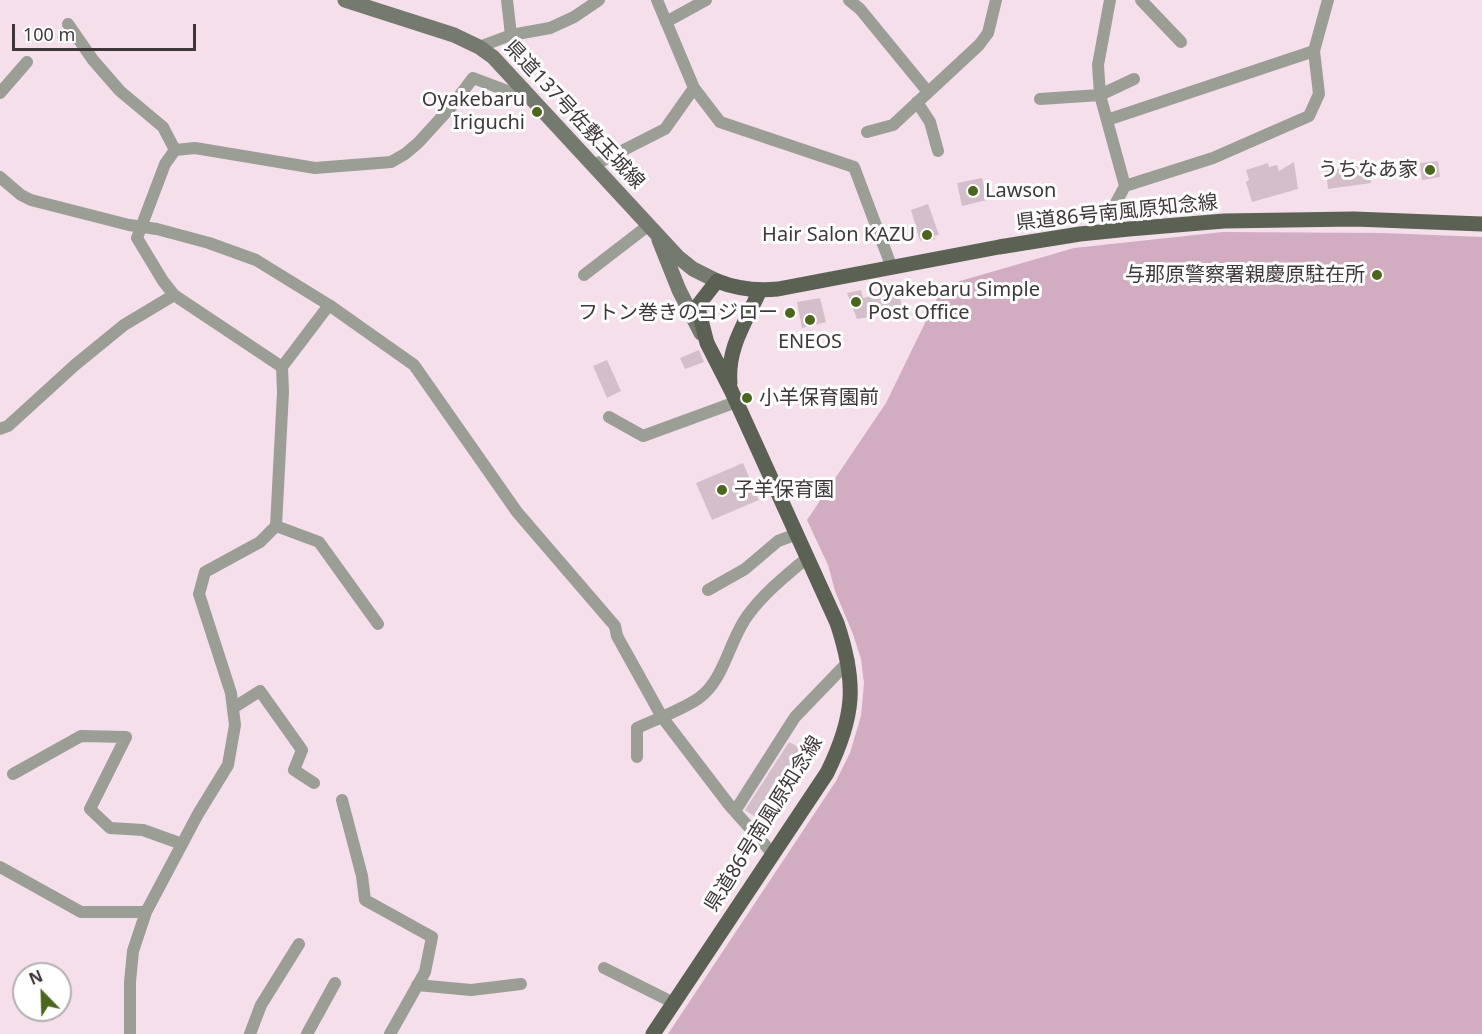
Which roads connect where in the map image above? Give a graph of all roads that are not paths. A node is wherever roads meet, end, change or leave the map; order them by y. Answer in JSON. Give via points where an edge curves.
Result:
{"nodes":[{"id":1,"x":345,"y":0,"type":"edge"},
{"id":2,"x":507,"y":0,"type":"edge"},
{"id":3,"x":599,"y":0,"type":"edge"},
{"id":4,"x":657,"y":0,"type":"edge"},
{"id":5,"x":706,"y":0,"type":"edge"},
{"id":6,"x":849,"y":0,"type":"edge"},
{"id":7,"x":996,"y":0,"type":"edge"},
{"id":8,"x":1110,"y":0,"type":"edge"},
{"id":9,"x":1141,"y":0,"type":"edge"},
{"id":10,"x":1328,"y":0,"type":"edge"},
{"id":11,"x":666,"y":22,"type":"junction"},
{"id":12,"x":68,"y":24,"type":"dead end"},
{"id":13,"x":511,"y":35,"type":"junction"},
{"id":14,"x":1181,"y":42,"type":"dead end"},
{"id":15,"x":479,"y":47,"type":"junction"},
{"id":16,"x":1314,"y":51,"type":"junction"},
{"id":17,"x":27,"y":62,"type":"dead end"},
{"id":18,"x":1134,"y":79,"type":"dead end"},
{"id":19,"x":524,"y":88,"type":"junction"},
{"id":20,"x":694,"y":88,"type":"junction"},
{"id":21,"x":928,"y":92,"type":"junction"},
{"id":22,"x":0,"y":93,"type":"edge"},
{"id":23,"x":1100,"y":95,"type":"junction"},
{"id":24,"x":1040,"y":99,"type":"dead end"},
{"id":25,"x":917,"y":102,"type":"junction"},
{"id":26,"x":1107,"y":120,"type":"junction"},
{"id":27,"x":867,"y":132,"type":"dead end"},
{"id":28,"x":175,"y":150,"type":"junction"},
{"id":29,"x":938,"y":151,"type":"dead end"},
{"id":30,"x":594,"y":165,"type":"junction"},
{"id":31,"x":0,"y":177,"type":"edge"},
{"id":32,"x":1125,"y":186,"type":"junction"},
{"id":33,"x":1482,"y":224,"type":"edge"},
{"id":34,"x":141,"y":226,"type":"junction"},
{"id":35,"x":653,"y":230,"type":"junction"},
{"id":36,"x":1110,"y":231,"type":"junction"},
{"id":37,"x":892,"y":268,"type":"junction"},
{"id":38,"x":584,"y":275,"type":"dead end"},
{"id":39,"x":717,"y":281,"type":"junction"},
{"id":40,"x":760,"y":290,"type":"junction"},
{"id":41,"x":174,"y":295,"type":"junction"},
{"id":42,"x":329,"y":305,"type":"junction"},
{"id":43,"x":707,"y":343,"type":"junction"},
{"id":44,"x":282,"y":367,"type":"junction"},
{"id":45,"x":734,"y":396,"type":"junction"},
{"id":46,"x":609,"y":417,"type":"dead end"},
{"id":47,"x":0,"y":429,"type":"edge"},
{"id":48,"x":276,"y":526,"type":"junction"},
{"id":49,"x":797,"y":534,"type":"junction"},
{"id":50,"x":808,"y":556,"type":"junction"},
{"id":51,"x":708,"y":590,"type":"dead end"},
{"id":52,"x":378,"y":624,"type":"dead end"},
{"id":53,"x":849,"y":661,"type":"junction"},
{"id":54,"x":233,"y":708,"type":"junction"},
{"id":55,"x":662,"y":717,"type":"junction"},
{"id":56,"x":637,"y":757,"type":"dead end"},
{"id":57,"x":13,"y":774,"type":"dead end"},
{"id":58,"x":314,"y":783,"type":"dead end"},
{"id":59,"x":342,"y":800,"type":"dead end"},
{"id":60,"x":735,"y":811,"type":"junction"},
{"id":61,"x":183,"y":844,"type":"junction"},
{"id":62,"x":773,"y":854,"type":"junction"},
{"id":63,"x":0,"y":867,"type":"edge"},
{"id":64,"x":146,"y":912,"type":"junction"},
{"id":65,"x":298,"y":944,"type":"dead end"},
{"id":66,"x":604,"y":968,"type":"dead end"},
{"id":67,"x":335,"y":983,"type":"dead end"},
{"id":68,"x":520,"y":984,"type":"dead end"},
{"id":69,"x":417,"y":986,"type":"junction"},
{"id":70,"x":674,"y":1003,"type":"junction"},
{"id":71,"x":130,"y":1034,"type":"edge"},
{"id":72,"x":250,"y":1034,"type":"edge"},
{"id":73,"x":307,"y":1034,"type":"edge"},
{"id":74,"x":390,"y":1034,"type":"edge"},
{"id":75,"x":653,"y":1034,"type":"edge"}],
"edges":[{"from":1,"to":15,"type":"main road","name":"県道137号佐敷玉城線","via":[[454,35]]},
{"from":2,"to":13,"type":"street"},
{"from":3,"to":13,"type":"street","via":[[574,18],[550,28]]},
{"from":4,"to":11,"type":"street"},
{"from":5,"to":11,"type":"street"},
{"from":6,"to":21,"type":"street"},
{"from":7,"to":21,"type":"street","via":[[988,33]]},
{"from":8,"to":23,"type":"street","via":[[1098,66]]},
{"from":9,"to":14,"type":"street"},
{"from":10,"to":16,"type":"street"},
{"from":11,"to":20,"type":"street"},
{"from":12,"to":28,"type":"street","via":[[120,91],[163,127]]},
{"from":13,"to":15,"type":"street"},
{"from":15,"to":19,"type":"main road","name":"県道137号佐敷玉城線"},
{"from":16,"to":26,"type":"street"},
{"from":16,"to":32,"type":"street","via":[[1319,94],[1309,116],[1213,158]]},
{"from":17,"to":22,"type":"street"},
{"from":18,"to":23,"type":"street"},
{"from":19,"to":28,"type":"street","via":[[513,93],[473,78],[418,142],[391,162],[315,168],[195,148]]},
{"from":19,"to":30,"type":"main road","name":"県道137号佐敷玉城線"},
{"from":20,"to":30,"type":"street","via":[[665,129]]},
{"from":20,"to":37,"type":"street","via":[[720,122],[854,167]]},
{"from":21,"to":25,"type":"street"},
{"from":23,"to":24,"type":"street"},
{"from":23,"to":26,"type":"street"},
{"from":25,"to":27,"type":"street","via":[[893,125]]},
{"from":25,"to":29,"type":"street","via":[[930,122]]},
{"from":26,"to":32,"type":"street"},
{"from":28,"to":34,"type":"street","via":[[165,164]]},
{"from":30,"to":35,"type":"main road","name":"県道137号佐敷玉城線"},
{"from":31,"to":34,"type":"street","via":[[30,200]]},
{"from":32,"to":36,"type":"street","via":[[1111,212]]},
{"from":33,"to":36,"type":"main road","name":"県道86号南風原知念線","via":[[1342,219],[1224,221]]},
{"from":34,"to":41,"type":"street","via":[[137,238]]},
{"from":34,"to":42,"type":"street","via":[[256,260]]},
{"from":35,"to":38,"type":"street"},
{"from":35,"to":39,"type":"main road","name":"県道137号佐敷玉城線","via":[[693,269]]},
{"from":35,"to":43,"type":"main road"},
{"from":36,"to":37,"type":"main road","name":"県道86号南風原知念線"},
{"from":37,"to":40,"type":"main road","name":"県道86号南風原知念線"},
{"from":39,"to":40,"type":"main road","name":"県道86号南風原知念線"},
{"from":39,"to":43,"type":"main road","name":"県道86号南風原知念線","via":[[702,298],[699,308]]},
{"from":40,"to":45,"type":"main road","name":"県道86号南風原知念線","via":[[733,349],[729,368]]},
{"from":41,"to":44,"type":"street"},
{"from":41,"to":47,"type":"street","via":[[124,325]]},
{"from":42,"to":44,"type":"street"},
{"from":42,"to":55,"type":"street","via":[[414,365],[517,512],[615,626]]},
{"from":43,"to":45,"type":"main road","name":"県道86号南風原知念線"},
{"from":44,"to":48,"type":"street"},
{"from":45,"to":46,"type":"street","via":[[643,436]]},
{"from":45,"to":49,"type":"main road","name":"県道86号南風原知念線"},
{"from":48,"to":52,"type":"street","via":[[319,542]]},
{"from":48,"to":54,"type":"street","via":[[260,542],[205,572],[199,594]]},
{"from":49,"to":50,"type":"main road","name":"県道86号南風原知念線"},
{"from":49,"to":51,"type":"street","via":[[778,541],[745,569]]},
{"from":50,"to":53,"type":"main road","name":"県道86号南風原知念線"},
{"from":50,"to":55,"type":"street","via":[[766,593],[747,616],[716,680],[699,698]]},
{"from":53,"to":60,"type":"street","via":[[795,717]]},
{"from":53,"to":62,"type":"main road","name":"県道86号南風原知念線","via":[[851,700],[838,750]]},
{"from":54,"to":58,"type":"street","via":[[260,691],[302,750],[294,770]]},
{"from":54,"to":61,"type":"street","via":[[235,725],[228,765]]},
{"from":55,"to":56,"type":"street","via":[[637,728]]},
{"from":55,"to":60,"type":"street"},
{"from":57,"to":61,"type":"street","via":[[81,736],[126,737],[90,809],[110,828],[143,830]]},
{"from":59,"to":69,"type":"street","via":[[365,900],[432,937],[425,972]]},
{"from":60,"to":62,"type":"street"},
{"from":61,"to":64,"type":"street"},
{"from":62,"to":70,"type":"main road","name":"県道86号南風原知念線"},
{"from":63,"to":64,"type":"street","via":[[81,912]]},
{"from":64,"to":71,"type":"street","via":[[133,951]]},
{"from":65,"to":72,"type":"street","via":[[261,1005]]},
{"from":66,"to":70,"type":"street"},
{"from":67,"to":73,"type":"street"},
{"from":68,"to":69,"type":"street","via":[[471,990]]},
{"from":69,"to":74,"type":"street"},
{"from":70,"to":75,"type":"main road","name":"県道86号南風原知念線"}]}
